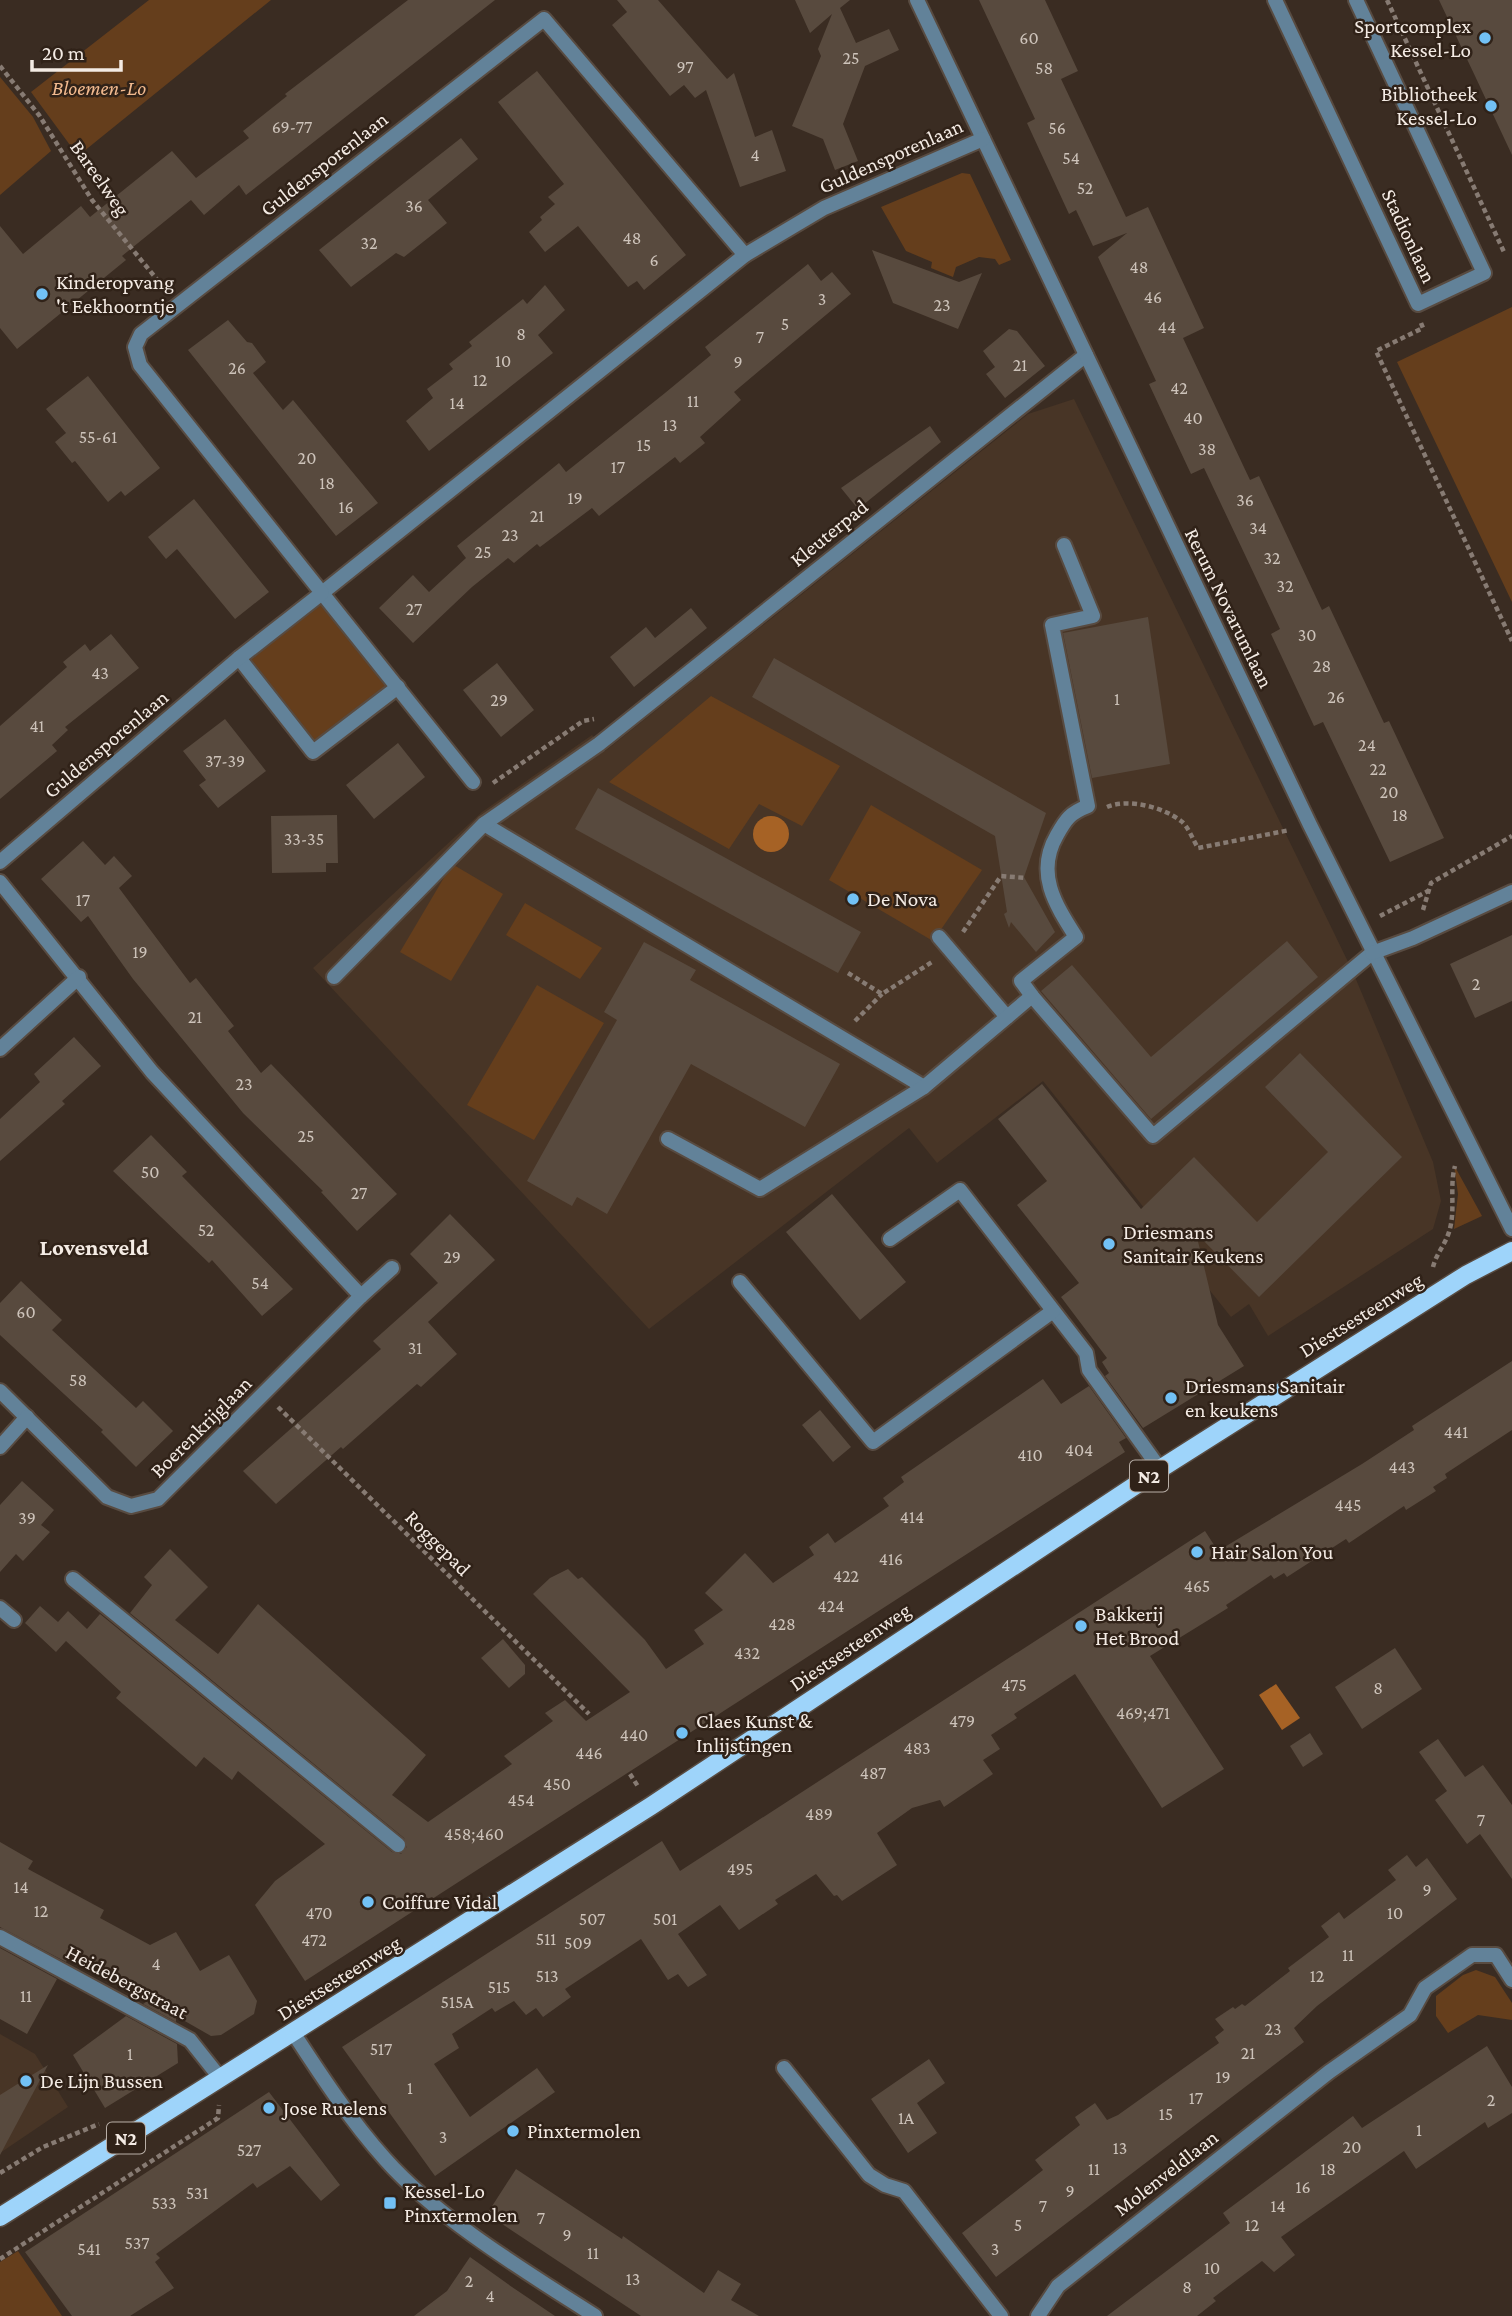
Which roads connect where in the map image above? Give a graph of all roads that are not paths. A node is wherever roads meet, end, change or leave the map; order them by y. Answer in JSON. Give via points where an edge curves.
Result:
{"nodes":[{"id":1,"x":917,"y":0,"type":"edge"},
{"id":2,"x":1275,"y":0,"type":"edge"},
{"id":3,"x":1356,"y":0,"type":"edge"},
{"id":4,"x":982,"y":139,"type":"junction"},
{"id":5,"x":745,"y":255,"type":"junction"},
{"id":6,"x":1086,"y":355,"type":"junction"},
{"id":7,"x":1064,"y":545,"type":"dead end"},
{"id":8,"x":322,"y":593,"type":"junction"},
{"id":9,"x":239,"y":658,"type":"junction"},
{"id":10,"x":398,"y":687,"type":"junction"},
{"id":11,"x":473,"y":782,"type":"road end"},
{"id":12,"x":484,"y":824,"type":"junction"},
{"id":13,"x":0,"y":862,"type":"edge"},
{"id":14,"x":0,"y":882,"type":"edge"},
{"id":15,"x":1512,"y":892,"type":"edge"},
{"id":16,"x":939,"y":937,"type":"dead end"},
{"id":17,"x":1372,"y":953,"type":"junction"},
{"id":18,"x":334,"y":976,"type":"dead end"},
{"id":19,"x":79,"y":977,"type":"junction"},
{"id":20,"x":1032,"y":996,"type":"junction"},
{"id":21,"x":1007,"y":1017,"type":"junction"},
{"id":22,"x":0,"y":1049,"type":"edge"},
{"id":23,"x":924,"y":1087,"type":"junction"},
{"id":24,"x":668,"y":1139,"type":"dead end"},
{"id":25,"x":1512,"y":1229,"type":"edge"},
{"id":26,"x":890,"y":1239,"type":"dead end"},
{"id":27,"x":1512,"y":1251,"type":"edge"},
{"id":28,"x":392,"y":1268,"type":"dead end"},
{"id":29,"x":740,"y":1282,"type":"dead end"},
{"id":30,"x":361,"y":1296,"type":"junction"},
{"id":31,"x":1053,"y":1311,"type":"junction"},
{"id":32,"x":0,"y":1391,"type":"edge"},
{"id":33,"x":27,"y":1417,"type":"junction"},
{"id":34,"x":0,"y":1447,"type":"edge"},
{"id":35,"x":1160,"y":1469,"type":"junction"},
{"id":36,"x":73,"y":1579,"type":"dead end"},
{"id":37,"x":0,"y":1608,"type":"edge"},
{"id":38,"x":14,"y":1620,"type":"dead end"},
{"id":39,"x":398,"y":1845,"type":"dead end"},
{"id":40,"x":0,"y":1937,"type":"edge"},
{"id":41,"x":1512,"y":1980,"type":"edge"},
{"id":42,"x":294,"y":2034,"type":"junction"},
{"id":43,"x":784,"y":2068,"type":"dead end"},
{"id":44,"x":221,"y":2079,"type":"junction"},
{"id":45,"x":0,"y":2217,"type":"edge"},
{"id":46,"x":595,"y":2316,"type":"edge"},
{"id":47,"x":1001,"y":2316,"type":"edge"},
{"id":48,"x":1038,"y":2316,"type":"edge"}],
"edges":[{"from":1,"to":4,"type":"street","name":"Rerum Novarumlaan"},
{"from":2,"to":3,"type":"street","name":"Stadionlaan","via":[[1418,304],[1484,272]]},
{"from":4,"to":5,"type":"street","name":"Guldensporenlaan","via":[[824,208]]},
{"from":4,"to":6,"type":"street","name":"Rerum Novarumlaan"},
{"from":5,"to":8,"type":"street","name":"Guldensporenlaan"},
{"from":5,"to":8,"type":"street","name":"Guldensporenlaan","via":[[544,19],[177,305],[136,341],[140,365]]},
{"from":6,"to":12,"type":"street","name":"Kleuterpad","via":[[599,744]]},
{"from":6,"to":17,"type":"street","name":"Rerum Novarumlaan"},
{"from":7,"to":20,"type":"street","via":[[1093,616],[1052,625],[1087,806],[1069,813],[1048,850],[1046,879],[1076,937],[1021,981]]},
{"from":8,"to":9,"type":"street","name":"Guldensporenlaan"},
{"from":8,"to":10,"type":"street","name":"Guldensporenlaan"},
{"from":9,"to":10,"type":"street","via":[[313,752]]},
{"from":9,"to":13,"type":"street","name":"Guldensporenlaan"},
{"from":10,"to":11,"type":"street","name":"Guldensporenlaan"},
{"from":12,"to":18,"type":"street","name":"Kleuterpad"},
{"from":12,"to":23,"type":"street"},
{"from":14,"to":19,"type":"street"},
{"from":15,"to":17,"type":"street"},
{"from":16,"to":21,"type":"street"},
{"from":17,"to":20,"type":"street","via":[[1153,1136]]},
{"from":17,"to":25,"type":"street","name":"Rerum Novarumlaan"},
{"from":19,"to":22,"type":"street"},
{"from":19,"to":30,"type":"street","via":[[152,1072]]},
{"from":20,"to":21,"type":"street"},
{"from":21,"to":23,"type":"street"},
{"from":23,"to":24,"type":"street","via":[[760,1189]]},
{"from":26,"to":31,"type":"street","via":[[960,1190]]},
{"from":27,"to":35,"type":"main road","name":"Diestsesteenweg","number":"N2"},
{"from":28,"to":30,"type":"street","name":"Boerenkrijglaan"},
{"from":29,"to":31,"type":"street","via":[[873,1442]]},
{"from":30,"to":33,"type":"street","name":"Boerenkrijglaan","via":[[158,1499],[131,1506],[107,1497]]},
{"from":31,"to":35,"type":"street","via":[[1086,1353],[1089,1370]]},
{"from":32,"to":33,"type":"street","name":"Boerenkrijglaan"},
{"from":33,"to":34,"type":"street"},
{"from":35,"to":42,"type":"main road","name":"Diestsesteenweg","number":"N2","via":[[651,1806]]},
{"from":36,"to":39,"type":"street"},
{"from":37,"to":38,"type":"street"},
{"from":40,"to":44,"type":"street","name":"Heidebergstraat","via":[[190,2040]]},
{"from":41,"to":48,"type":"street","name":"Molenveldlaan","via":[[1496,1955],[1472,1955],[1425,1988],[1410,2015],[1329,2071],[1058,2286]]},
{"from":42,"to":44,"type":"main road","name":"Diestsesteenweg","number":"N2"},
{"from":42,"to":46,"type":"street","via":[[351,2117],[417,2191]]},
{"from":43,"to":47,"type":"street","via":[[869,2175],[904,2191]]},
{"from":44,"to":45,"type":"main road","name":"Diestsesteenweg","number":"N2"}]}
